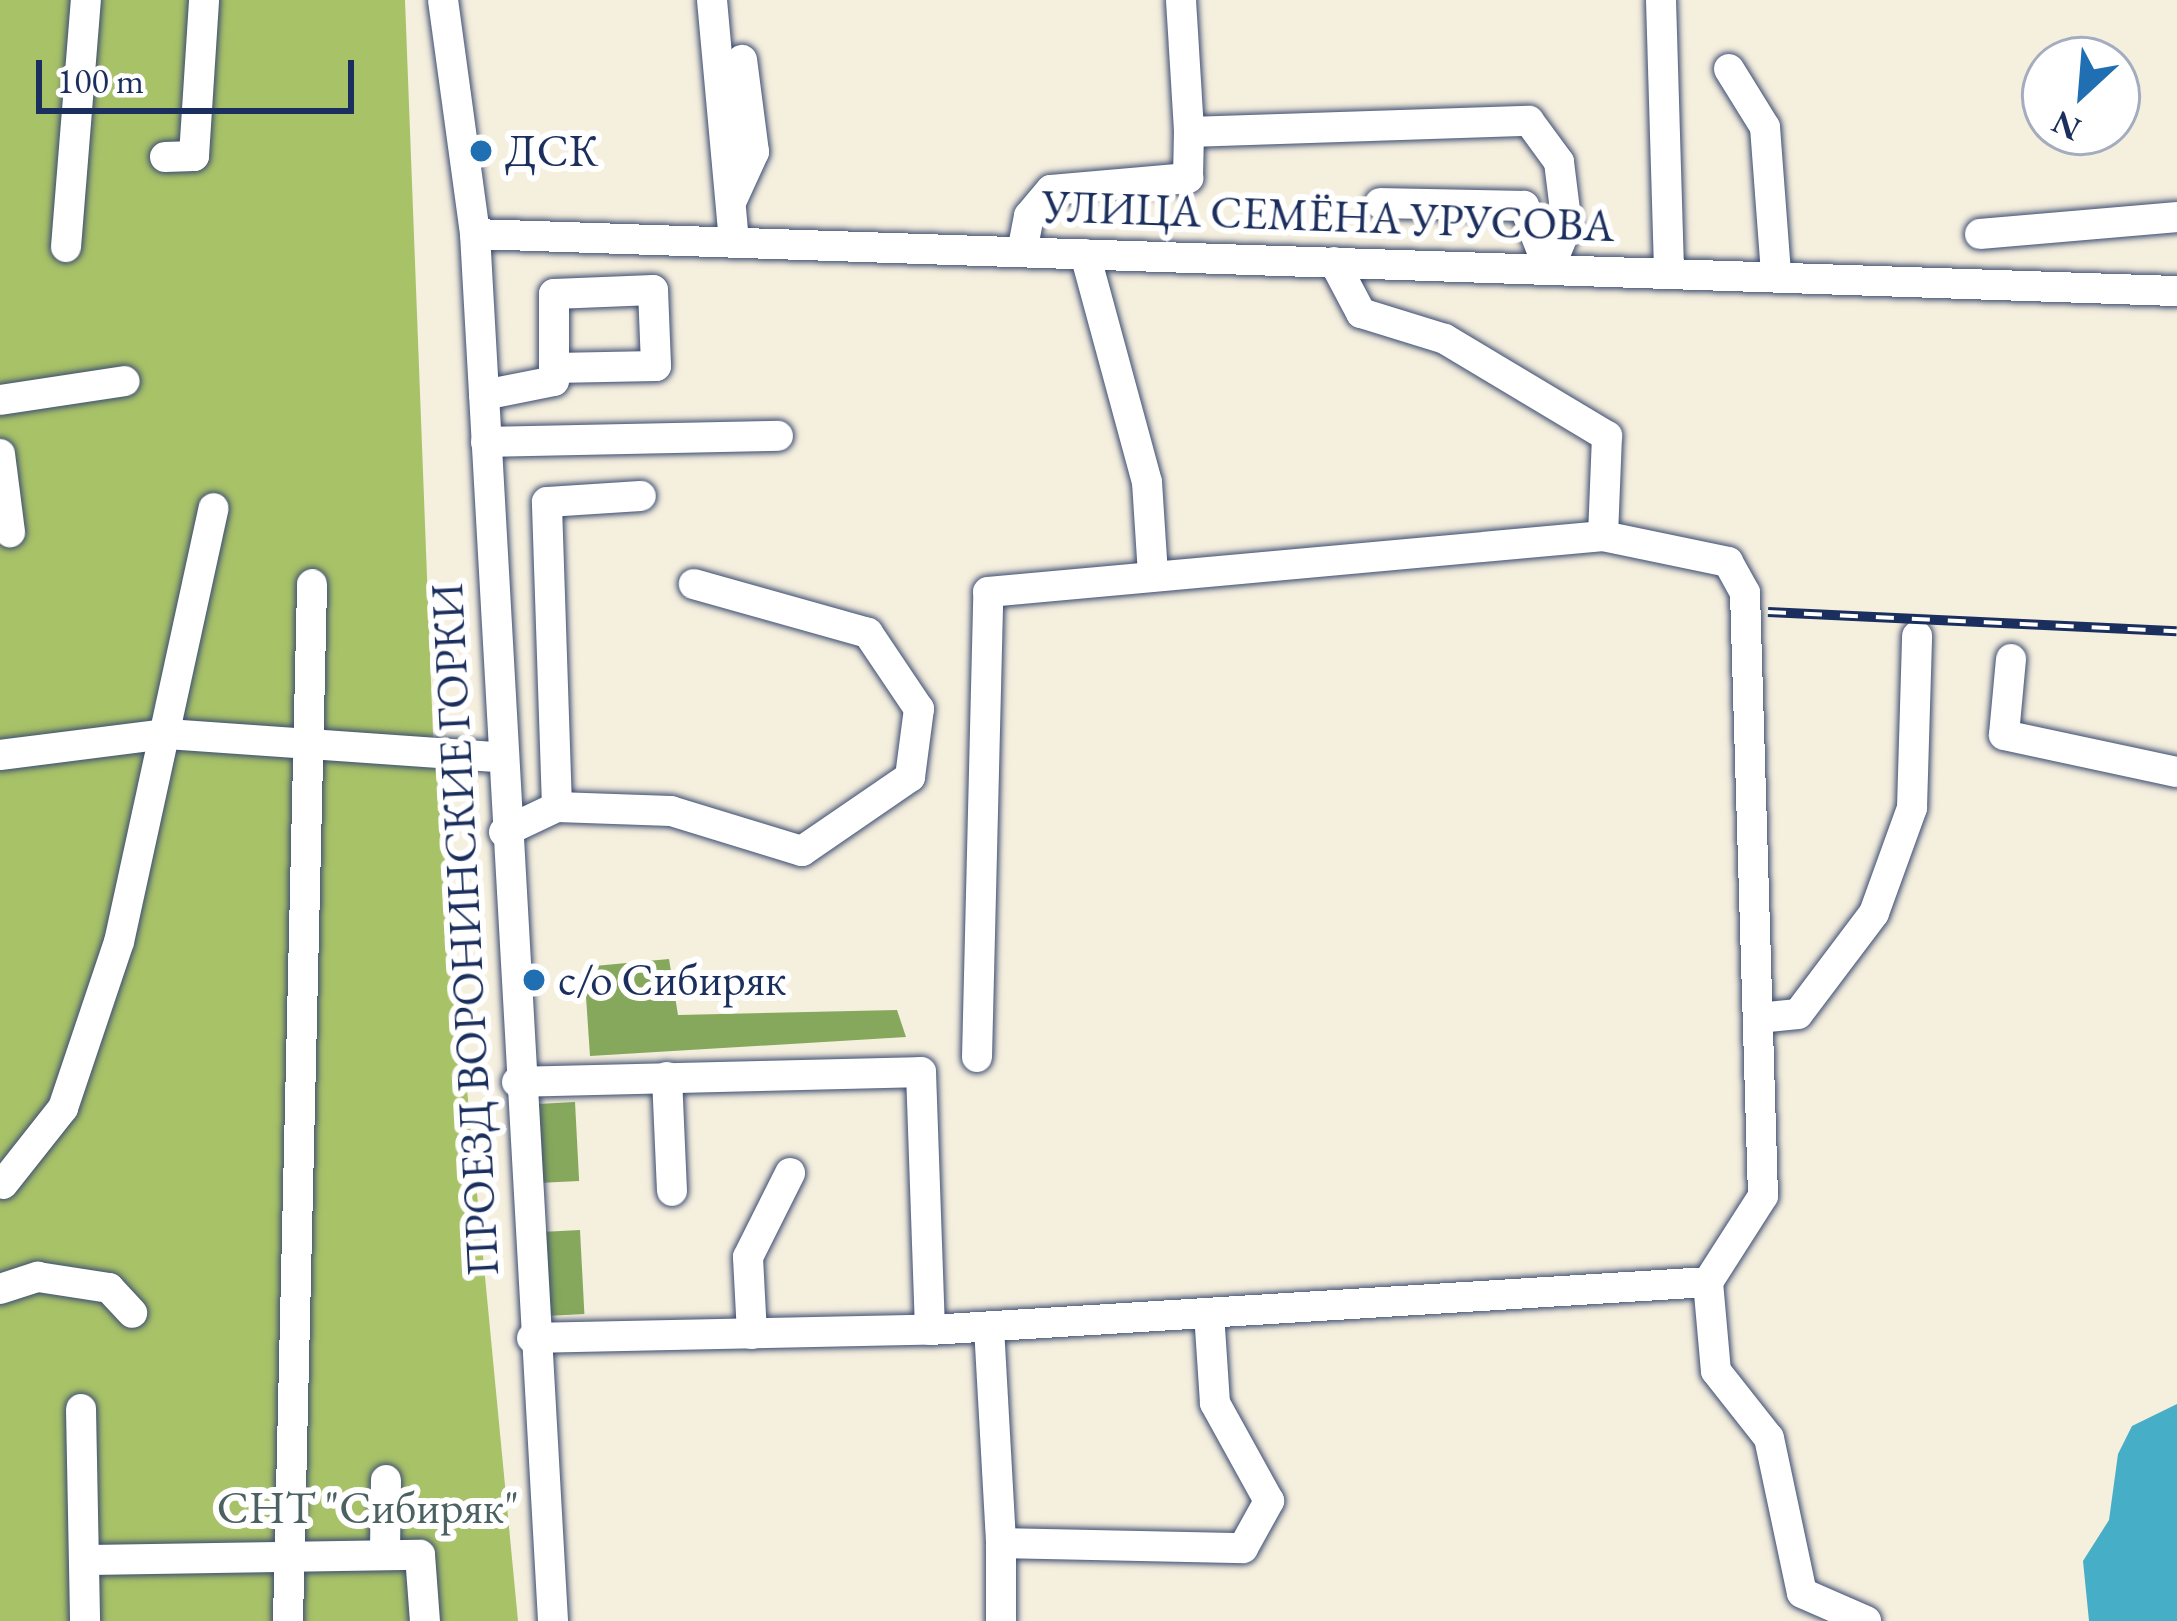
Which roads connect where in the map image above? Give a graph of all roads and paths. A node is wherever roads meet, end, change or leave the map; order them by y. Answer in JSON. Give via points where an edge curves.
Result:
{"nodes":[{"id":1,"x":86,"y":0,"type":"edge"},
{"id":2,"x":204,"y":0,"type":"edge"},
{"id":3,"x":443,"y":0,"type":"edge"},
{"id":4,"x":712,"y":0,"type":"edge"},
{"id":5,"x":1181,"y":0,"type":"edge"},
{"id":6,"x":1661,"y":0,"type":"edge"},
{"id":7,"x":742,"y":60,"type":"dead end"},
{"id":8,"x":1729,"y":69,"type":"dead end"},
{"id":9,"x":1190,"y":132,"type":"junction"},
{"id":10,"x":165,"y":158,"type":"dead end"},
{"id":11,"x":732,"y":200,"type":"junction"},
{"id":12,"x":1380,"y":203,"type":"dead end"},
{"id":13,"x":2177,"y":218,"type":"edge"},
{"id":14,"x":476,"y":234,"type":"junction"},
{"id":15,"x":1980,"y":234,"type":"dead end"},
{"id":16,"x":734,"y":243,"type":"junction"},
{"id":17,"x":66,"y":247,"type":"dead end"},
{"id":18,"x":1022,"y":252,"type":"junction"},
{"id":19,"x":1085,"y":254,"type":"junction"},
{"id":20,"x":1334,"y":262,"type":"junction"},
{"id":21,"x":1550,"y":269,"type":"junction"},
{"id":22,"x":1669,"y":271,"type":"junction"},
{"id":23,"x":1776,"y":273,"type":"junction"},
{"id":24,"x":2177,"y":291,"type":"edge"},
{"id":25,"x":554,"y":368,"type":"dead end"},
{"id":26,"x":125,"y":381,"type":"dead end"},
{"id":27,"x":484,"y":395,"type":"junction"},
{"id":28,"x":0,"y":400,"type":"edge"},
{"id":29,"x":778,"y":436,"type":"dead end"},
{"id":30,"x":486,"y":442,"type":"junction"},
{"id":31,"x":0,"y":454,"type":"edge"},
{"id":32,"x":641,"y":496,"type":"dead end"},
{"id":33,"x":214,"y":508,"type":"dead end"},
{"id":34,"x":10,"y":532,"type":"dead end"},
{"id":35,"x":1603,"y":536,"type":"junction"},
{"id":36,"x":1153,"y":576,"type":"junction"},
{"id":37,"x":311,"y":584,"type":"dead end"},
{"id":38,"x":694,"y":584,"type":"dead end"},
{"id":39,"x":1916,"y":636,"type":"dead end"},
{"id":40,"x":2011,"y":659,"type":"dead end"},
{"id":41,"x":167,"y":734,"type":"junction"},
{"id":42,"x":305,"y":737,"type":"junction"},
{"id":43,"x":0,"y":754,"type":"edge"},
{"id":44,"x":500,"y":757,"type":"junction"},
{"id":45,"x":2177,"y":772,"type":"edge"},
{"id":46,"x":557,"y":807,"type":"junction"},
{"id":47,"x":504,"y":832,"type":"junction"},
{"id":48,"x":1758,"y":1018,"type":"junction"},
{"id":49,"x":977,"y":1057,"type":"dead end"},
{"id":50,"x":668,"y":1078,"type":"junction"},
{"id":51,"x":517,"y":1082,"type":"junction"},
{"id":52,"x":790,"y":1173,"type":"dead end"},
{"id":53,"x":3,"y":1184,"type":"edge"},
{"id":54,"x":671,"y":1191,"type":"dead end"},
{"id":55,"x":1708,"y":1282,"type":"junction"},
{"id":56,"x":0,"y":1289,"type":"edge"},
{"id":57,"x":132,"y":1313,"type":"dead end"},
{"id":58,"x":1209,"y":1313,"type":"junction"},
{"id":59,"x":989,"y":1327,"type":"junction"},
{"id":60,"x":930,"y":1330,"type":"junction"},
{"id":61,"x":752,"y":1334,"type":"junction"},
{"id":62,"x":532,"y":1338,"type":"junction"},
{"id":63,"x":81,"y":1409,"type":"dead end"},
{"id":64,"x":386,"y":1480,"type":"dead end"},
{"id":65,"x":1001,"y":1543,"type":"junction"},
{"id":66,"x":385,"y":1551,"type":"junction"},
{"id":67,"x":89,"y":1560,"type":"junction"},
{"id":68,"x":289,"y":1561,"type":"junction"},
{"id":69,"x":86,"y":1621,"type":"edge"},
{"id":70,"x":288,"y":1621,"type":"edge"},
{"id":71,"x":424,"y":1621,"type":"edge"},
{"id":72,"x":553,"y":1621,"type":"edge"},
{"id":73,"x":1001,"y":1621,"type":"edge"},
{"id":74,"x":1866,"y":1621,"type":"edge"}],
"edges":[{"from":1,"to":17,"type":"street"},
{"from":2,"to":10,"type":"street","via":[[194,156]]},
{"from":3,"to":14,"type":"street","name":"ПРОЕЗД ВОРОНИНСКИЕ ГОРКИ"},
{"from":4,"to":11,"type":"street"},
{"from":5,"to":9,"type":"street"},
{"from":6,"to":22,"type":"street"},
{"from":7,"to":11,"type":"street","via":[[754,152]]},
{"from":8,"to":23,"type":"street","via":[[1766,127]]},
{"from":9,"to":18,"type":"street","via":[[1188,178],[1051,190],[1029,216]]},
{"from":9,"to":21,"type":"street","via":[[1529,121],[1559,161],[1567,226]]},
{"from":11,"to":16,"type":"street"},
{"from":12,"to":21,"type":"street","via":[[1524,206]]},
{"from":13,"to":15,"type":"street"},
{"from":14,"to":16,"type":"street","name":"УЛИЦА СЕМЁНА УРУСОВА"},
{"from":14,"to":27,"type":"street","name":"ПРОЕЗД ВОРОНИНСКИЕ ГОРКИ"},
{"from":16,"to":18,"type":"street","name":"УЛИЦА СЕМЁНА УРУСОВА"},
{"from":18,"to":19,"type":"street","name":"УЛИЦА СЕМЁНА УРУСОВА"},
{"from":19,"to":20,"type":"street","name":"УЛИЦА СЕМЁНА УРУСОВА"},
{"from":19,"to":36,"type":"street","via":[[1147,482]]},
{"from":20,"to":21,"type":"street","name":"УЛИЦА СЕМЁНА УРУСОВА"},
{"from":20,"to":35,"type":"street","via":[[1361,313],[1444,339],[1607,436]]},
{"from":21,"to":22,"type":"street","name":"УЛИЦА СЕМЁНА УРУСОВА"},
{"from":22,"to":23,"type":"street","name":"УЛИЦА СЕМЁНА УРУСОВА"},
{"from":23,"to":24,"type":"street","name":"УЛИЦА СЕМЁНА УРУСОВА"},
{"from":25,"to":27,"type":"street","via":[[554,382]]},
{"from":26,"to":28,"type":"street"},
{"from":27,"to":30,"type":"street","name":"ПРОЕЗД ВОРОНИНСКИЕ ГОРКИ"},
{"from":29,"to":30,"type":"street"},
{"from":30,"to":44,"type":"street","name":"ПРОЕЗД ВОРОНИНСКИЕ ГОРКИ"},
{"from":31,"to":34,"type":"street"},
{"from":32,"to":46,"type":"street","via":[[547,502]]},
{"from":33,"to":41,"type":"street"},
{"from":35,"to":36,"type":"street"},
{"from":35,"to":48,"type":"street","via":[[1728,562],[1745,593]]},
{"from":36,"to":49,"type":"street","via":[[988,592]]},
{"from":37,"to":42,"type":"street"},
{"from":38,"to":46,"type":"street","via":[[868,633],[919,710],[910,778],[802,851],[671,811]]},
{"from":39,"to":48,"type":"street","via":[[1912,808],[1874,913],[1798,1014]]},
{"from":40,"to":45,"type":"street","via":[[2004,735]]},
{"from":41,"to":42,"type":"street"},
{"from":41,"to":43,"type":"street"},
{"from":41,"to":53,"type":"street","via":[[118,942],[63,1108]]},
{"from":42,"to":44,"type":"street"},
{"from":42,"to":68,"type":"street"},
{"from":44,"to":47,"type":"street","name":"ПРОЕЗД ВОРОНИНСКИЕ ГОРКИ"},
{"from":46,"to":47,"type":"street"},
{"from":47,"to":51,"type":"street","name":"ПРОЕЗД ВОРОНИНСКИЕ ГОРКИ"},
{"from":48,"to":55,"type":"street","via":[[1763,1196]]},
{"from":50,"to":51,"type":"street"},
{"from":50,"to":54,"type":"street"},
{"from":50,"to":60,"type":"street","via":[[921,1072]]},
{"from":51,"to":62,"type":"street","name":"ПРОЕЗД ВОРОНИНСКИЕ ГОРКИ"},
{"from":52,"to":61,"type":"street","via":[[748,1257]]},
{"from":55,"to":58,"type":"street"},
{"from":55,"to":74,"type":"street","via":[[1716,1371],[1768,1438],[1802,1593]]},
{"from":56,"to":57,"type":"street","via":[[38,1276],[109,1288]]},
{"from":58,"to":59,"type":"street"},
{"from":58,"to":65,"type":"street","via":[[1215,1403],[1269,1501],[1243,1548]]},
{"from":59,"to":60,"type":"street"},
{"from":59,"to":65,"type":"street"},
{"from":60,"to":61,"type":"street"},
{"from":61,"to":62,"type":"street"},
{"from":62,"to":72,"type":"street","name":"ПРОЕЗД ВОРОНИНСКИЕ ГОРКИ"},
{"from":63,"to":67,"type":"street"},
{"from":64,"to":66,"type":"street"},
{"from":65,"to":73,"type":"street"},
{"from":66,"to":68,"type":"street"},
{"from":66,"to":71,"type":"street","via":[[420,1555]]},
{"from":67,"to":68,"type":"street"},
{"from":67,"to":69,"type":"street"},
{"from":68,"to":70,"type":"street"}]}
